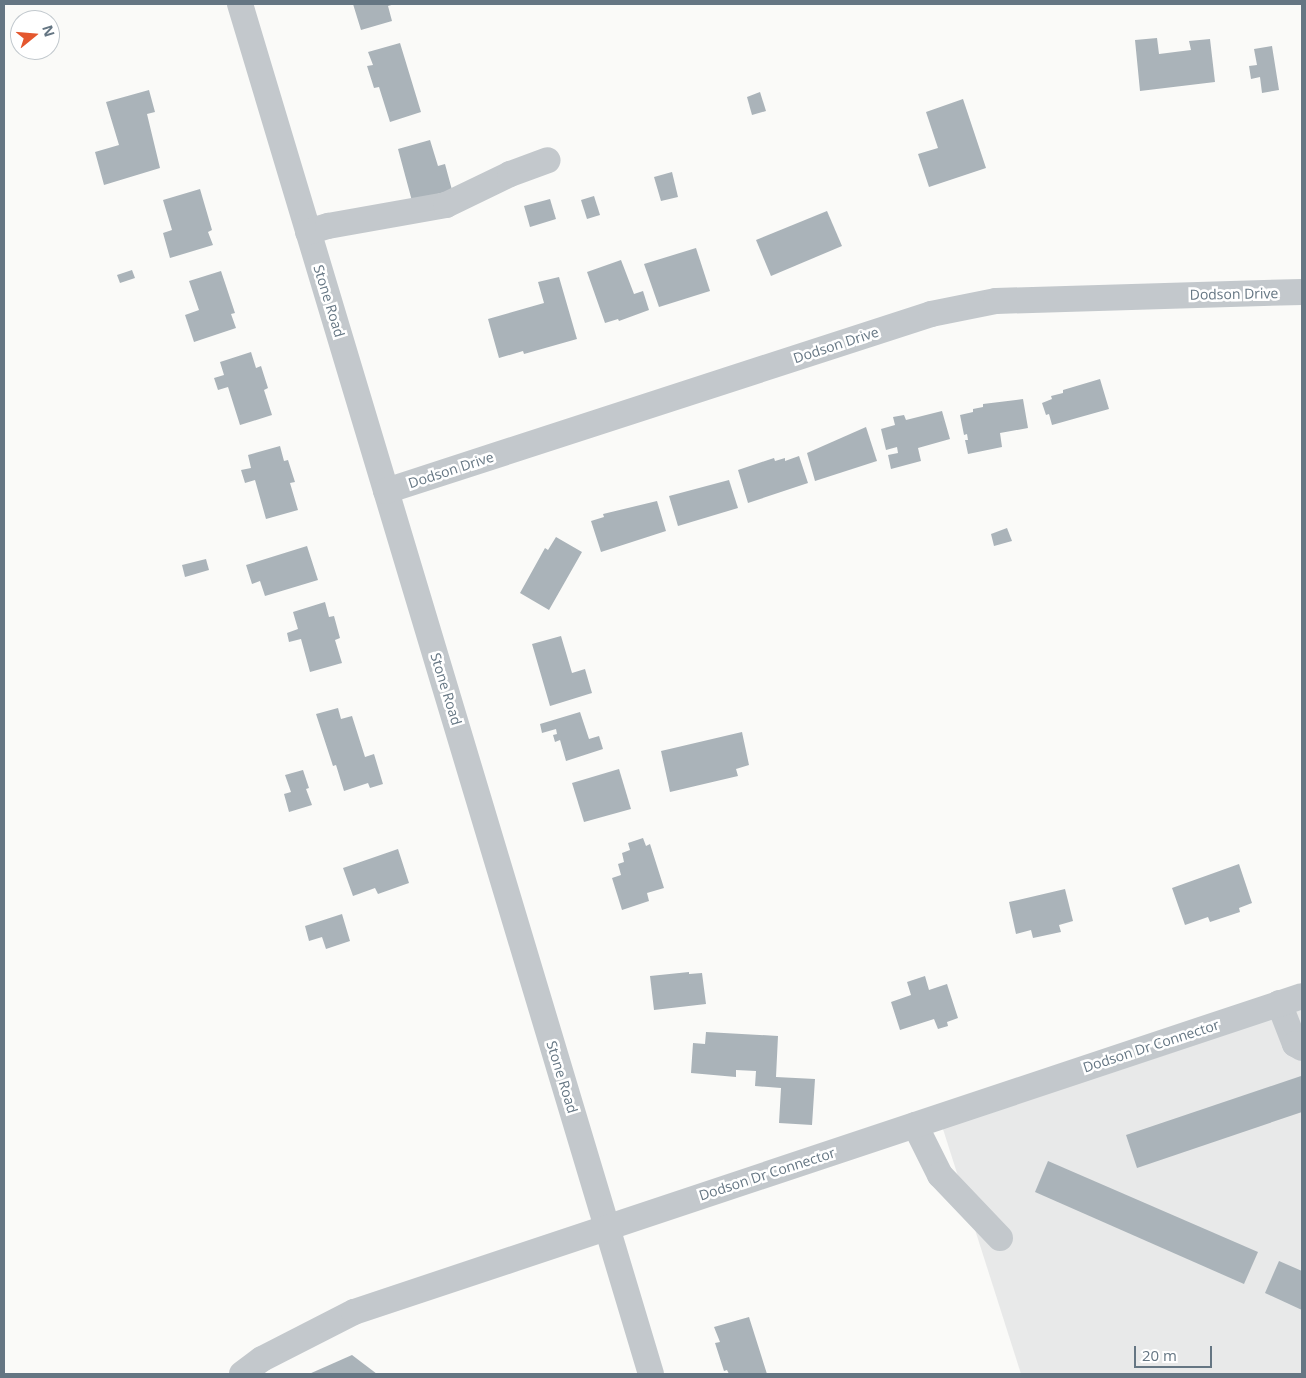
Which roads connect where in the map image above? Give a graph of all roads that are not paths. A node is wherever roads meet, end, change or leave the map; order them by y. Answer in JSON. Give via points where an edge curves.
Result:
{"nodes":[{"id":1,"x":240,"y":4,"type":"edge"},
{"id":2,"x":548,"y":160,"type":"dead end"},
{"id":3,"x":308,"y":232,"type":"junction"},
{"id":4,"x":1302,"y":292,"type":"edge"},
{"id":5,"x":386,"y":491,"type":"junction"},
{"id":6,"x":1291,"y":999,"type":"edge"},
{"id":7,"x":1302,"y":1048,"type":"edge"},
{"id":8,"x":915,"y":1125,"type":"junction"},
{"id":9,"x":607,"y":1227,"type":"junction"},
{"id":10,"x":1000,"y":1238,"type":"dead end"},
{"id":11,"x":242,"y":1374,"type":"edge"},
{"id":12,"x":651,"y":1374,"type":"edge"}],
"edges":[{"from":1,"to":3,"type":"street","name":"Stone Road"},
{"from":2,"to":3,"type":"street","via":[[510,174],[446,205]]},
{"from":3,"to":5,"type":"street","name":"Stone Road"},
{"from":4,"to":5,"type":"street","name":"Dodson Drive","via":[[996,301],[932,314]]},
{"from":5,"to":9,"type":"street","name":"Stone Road"},
{"from":6,"to":7,"type":"street","via":[[1294,1044]]},
{"from":6,"to":8,"type":"street","name":"Dodson Dr Connector"},
{"from":8,"to":9,"type":"street","name":"Dodson Dr Connector"},
{"from":8,"to":10,"type":"street","via":[[940,1175]]},
{"from":9,"to":11,"type":"street","name":"Dodson Dr Connector","via":[[354,1312],[262,1359]]},
{"from":9,"to":12,"type":"street","name":"Stone Road"}]}
